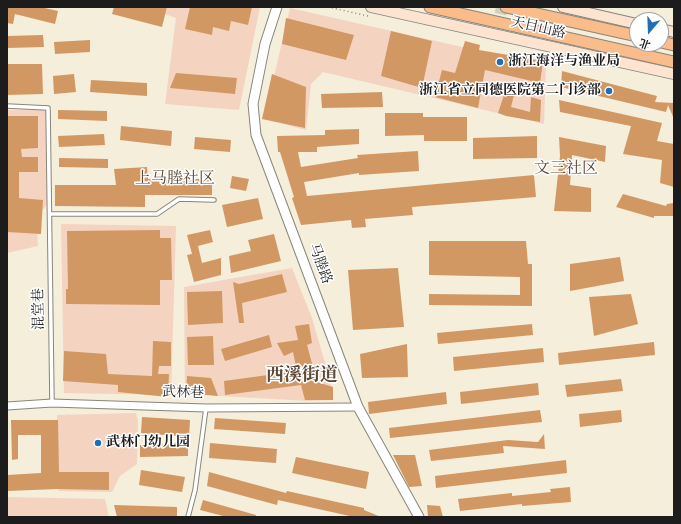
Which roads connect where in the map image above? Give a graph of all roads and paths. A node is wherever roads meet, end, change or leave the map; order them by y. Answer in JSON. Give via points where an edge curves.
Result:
{"nodes":[{"id":1,"x":277,"y":7,"type":"edge"},
{"id":2,"x":371,"y":7,"type":"edge"},
{"id":3,"x":430,"y":7,"type":"edge"},
{"id":4,"x":506,"y":7,"type":"tunnel mouth"},
{"id":5,"x":563,"y":7,"type":"edge"},
{"id":6,"x":629,"y":22,"type":"edge"},
{"id":7,"x":629,"y":34,"type":"edge"},
{"id":8,"x":674,"y":62,"type":"edge"},
{"id":9,"x":674,"y":74,"type":"edge"},
{"id":10,"x":7,"y":106,"type":"edge"},
{"id":11,"x":214,"y":200,"type":"dead end"},
{"id":12,"x":50,"y":214,"type":"junction"},
{"id":13,"x":52,"y":403,"type":"junction"},
{"id":14,"x":7,"y":406,"type":"edge"},
{"id":15,"x":358,"y":407,"type":"junction"},
{"id":16,"x":206,"y":408,"type":"junction"},
{"id":17,"x":188,"y":517,"type":"edge"},
{"id":18,"x":419,"y":517,"type":"edge"}],
"edges":[{"from":1,"to":15,"type":"street","name":"马塍路","via":[[265,44],[253,104],[256,135]]},
{"from":2,"to":9,"type":"main road","name":"天目山路"},
{"from":3,"to":8,"type":"main road","name":"天目山路"},
{"from":4,"to":7,"type":"main road","name":"天目山路"},
{"from":5,"to":6,"type":"main road","name":"天目山路"},
{"from":10,"to":12,"type":"lane","name":"混堂巷","via":[[48,108]]},
{"from":11,"to":12,"type":"lane","via":[[178,199],[157,214]]},
{"from":12,"to":13,"type":"lane","name":"混堂巷"},
{"from":13,"to":14,"type":"street","name":"武林巷"},
{"from":13,"to":16,"type":"street","name":"武林巷"},
{"from":15,"to":16,"type":"street","name":"武林巷"},
{"from":15,"to":18,"type":"street","name":"马塍路"},
{"from":16,"to":17,"type":"lane","via":[[195,490]]}]}
